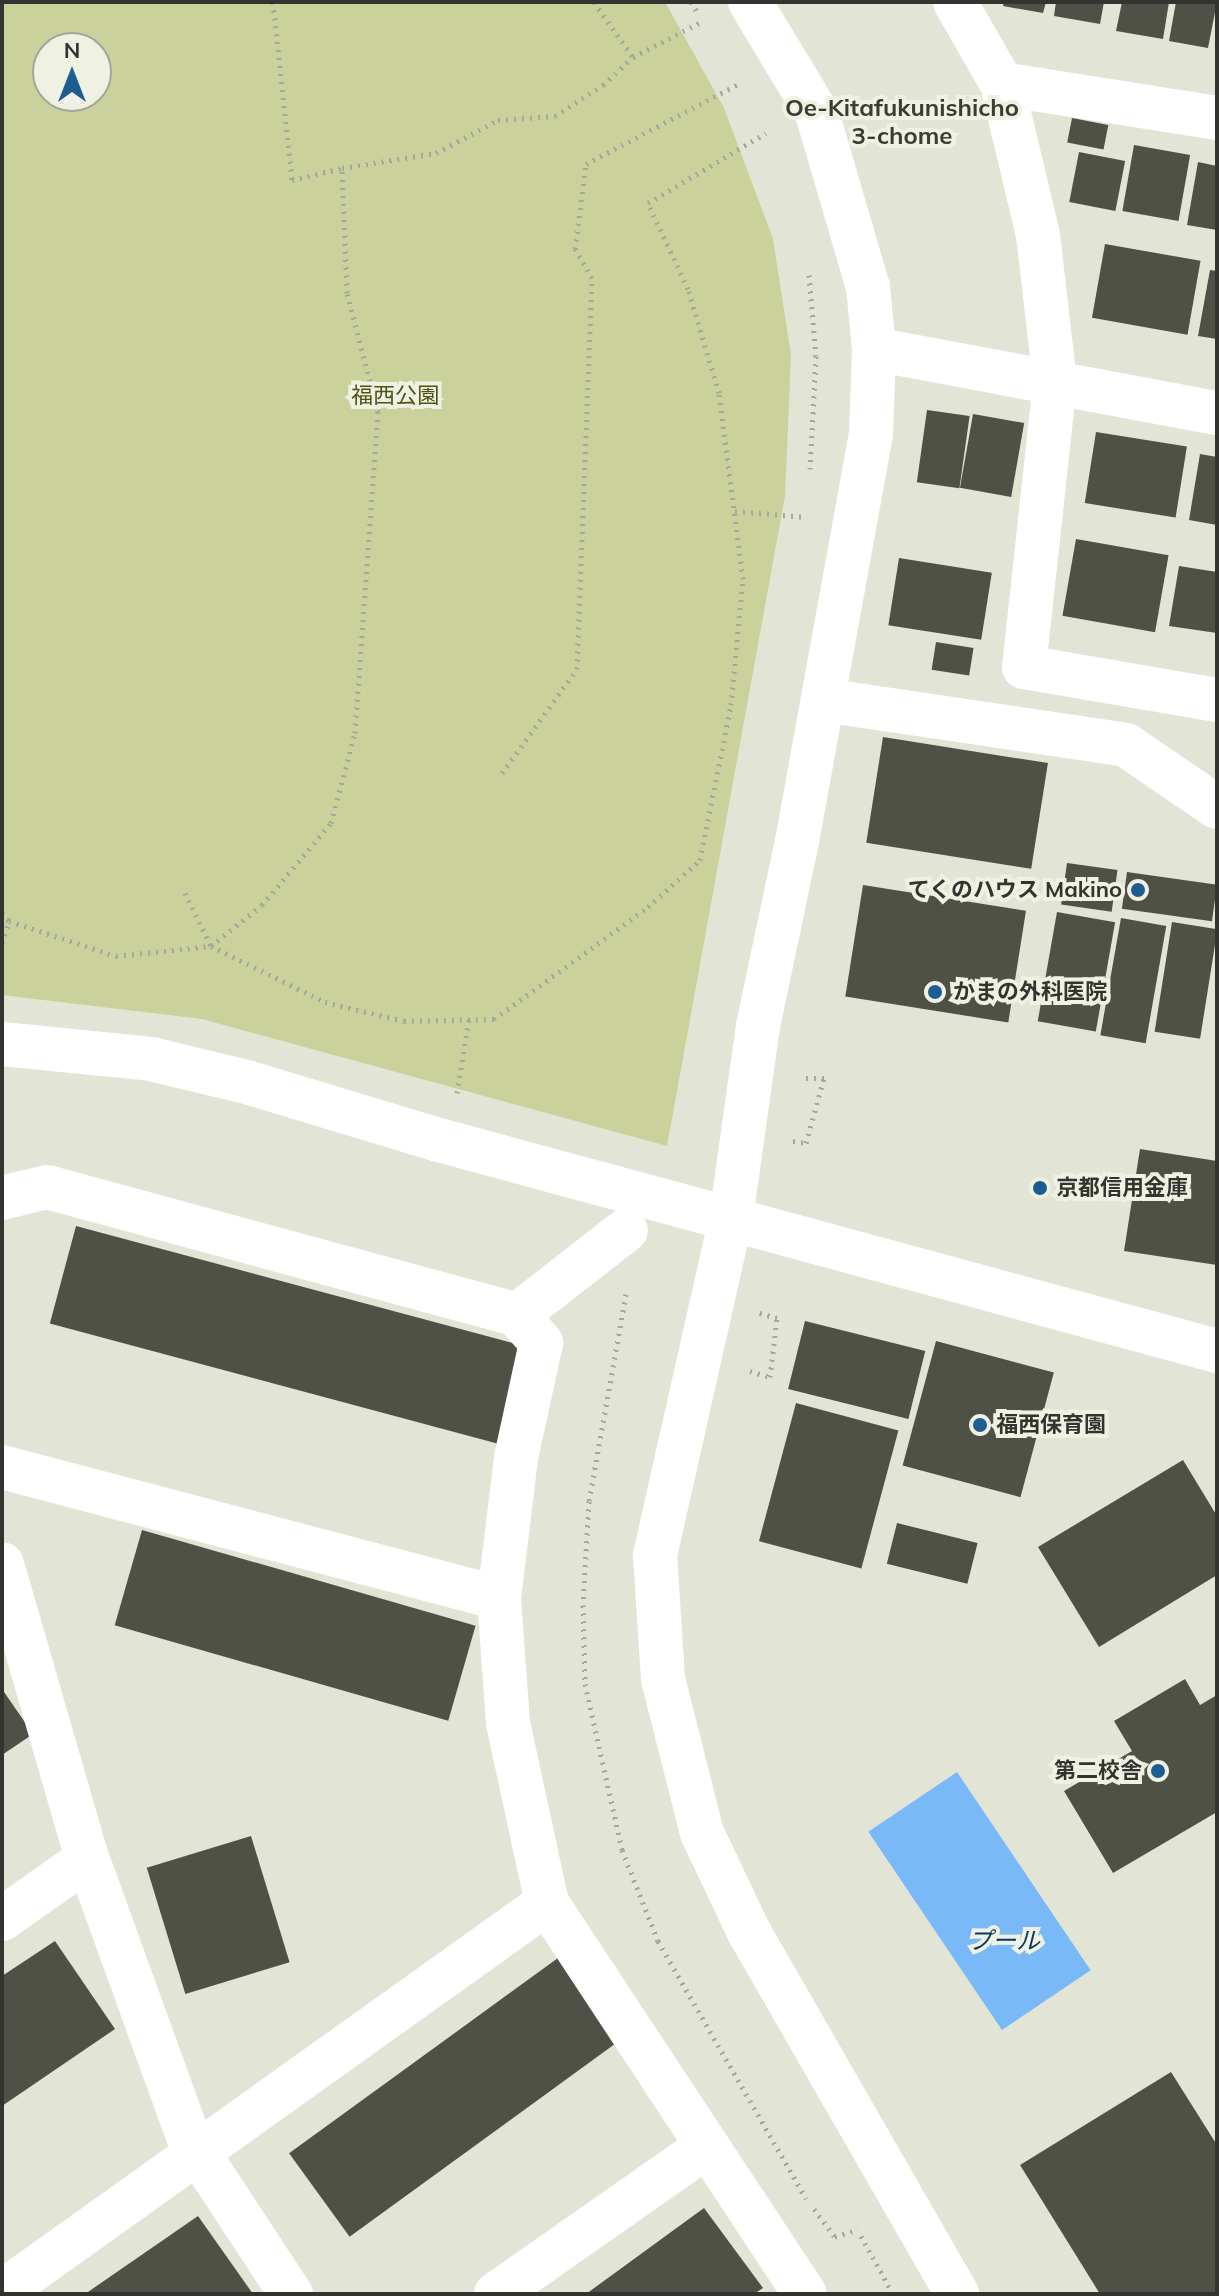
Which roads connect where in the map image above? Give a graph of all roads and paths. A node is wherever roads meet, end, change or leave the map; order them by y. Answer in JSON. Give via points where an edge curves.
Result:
{"nodes":[{"id":1,"x":273,"y":2,"type":"edge"},
{"id":2,"x":594,"y":2,"type":"edge"},
{"id":3,"x":691,"y":2,"type":"edge"},
{"id":4,"x":750,"y":2,"type":"edge"},
{"id":5,"x":955,"y":2,"type":"edge"},
{"id":6,"x":703,"y":21,"type":"junction"},
{"id":7,"x":711,"y":33,"type":"dead end"},
{"id":8,"x":633,"y":57,"type":"junction"},
{"id":9,"x":733,"y":70,"type":"dead end"},
{"id":10,"x":741,"y":82,"type":"junction"},
{"id":11,"x":1002,"y":84,"type":"junction"},
{"id":12,"x":747,"y":92,"type":"dead end"},
{"id":13,"x":1217,"y":118,"type":"edge"},
{"id":14,"x":762,"y":122,"type":"dead end"},
{"id":15,"x":766,"y":133,"type":"junction"},
{"id":16,"x":771,"y":147,"type":"dead end"},
{"id":17,"x":342,"y":168,"type":"junction"},
{"id":18,"x":808,"y":270,"type":"dead end"},
{"id":19,"x":874,"y":349,"type":"junction"},
{"id":20,"x":1055,"y":382,"type":"junction"},
{"id":21,"x":1217,"y":413,"type":"edge"},
{"id":22,"x":810,"y":473,"type":"dead end"},
{"id":23,"x":809,"y":502,"type":"dead end"},
{"id":24,"x":735,"y":511,"type":"junction"},
{"id":25,"x":808,"y":517,"type":"junction"},
{"id":26,"x":806,"y":532,"type":"dead end"},
{"id":27,"x":823,"y":700,"type":"junction"},
{"id":28,"x":1217,"y":700,"type":"edge"},
{"id":29,"x":502,"y":773,"type":"dead end"},
{"id":30,"x":1217,"y":807,"type":"edge"},
{"id":31,"x":185,"y":893,"type":"dead end"},
{"id":32,"x":2,"y":913,"type":"edge"},
{"id":33,"x":9,"y":921,"type":"junction"},
{"id":34,"x":2,"y":943,"type":"edge"},
{"id":35,"x":211,"y":946,"type":"junction"},
{"id":36,"x":469,"y":1019,"type":"junction"},
{"id":37,"x":2,"y":1044,"type":"edge"},
{"id":38,"x":797,"y":1091,"type":"dead end"},
{"id":39,"x":455,"y":1107,"type":"dead end"},
{"id":40,"x":806,"y":1143,"type":"dead end"},
{"id":41,"x":2,"y":1198,"type":"edge"},
{"id":42,"x":731,"y":1218,"type":"junction"},
{"id":43,"x":626,"y":1230,"type":"dead end"},
{"id":44,"x":517,"y":1315,"type":"junction"},
{"id":45,"x":777,"y":1318,"type":"dead end"},
{"id":46,"x":1217,"y":1351,"type":"edge"},
{"id":47,"x":751,"y":1359,"type":"dead end"},
{"id":48,"x":2,"y":1467,"type":"edge"},
{"id":49,"x":3,"y":1574,"type":"edge"},
{"id":50,"x":499,"y":1598,"type":"junction"},
{"id":51,"x":87,"y":1859,"type":"junction"},
{"id":52,"x":547,"y":1903,"type":"junction"},
{"id":53,"x":2,"y":1919,"type":"edge"},
{"id":54,"x":707,"y":2146,"type":"junction"},
{"id":55,"x":197,"y":2149,"type":"junction"},
{"id":56,"x":2,"y":2292,"type":"edge"},
{"id":57,"x":291,"y":2294,"type":"edge"},
{"id":58,"x":496,"y":2294,"type":"edge"},
{"id":59,"x":805,"y":2294,"type":"edge"},
{"id":60,"x":957,"y":2294,"type":"edge"}],
"edges":[{"from":1,"to":17,"type":"path","via":[[292,180]]},
{"from":2,"to":8,"type":"path"},
{"from":3,"to":6,"type":"path"},
{"from":4,"to":19,"type":"street","via":[[817,113],[868,287]]},
{"from":5,"to":11,"type":"street"},
{"from":6,"to":7,"type":"path"},
{"from":6,"to":8,"type":"path"},
{"from":8,"to":17,"type":"path","via":[[603,85],[555,116],[498,120],[436,153]]},
{"from":9,"to":10,"type":"path"},
{"from":10,"to":12,"type":"path"},
{"from":10,"to":29,"type":"path","via":[[586,164],[575,249],[592,278],[577,669]]},
{"from":11,"to":13,"type":"street"},
{"from":11,"to":20,"type":"street","via":[[1038,235]]},
{"from":14,"to":15,"type":"path"},
{"from":15,"to":16,"type":"path"},
{"from":15,"to":24,"type":"path","via":[[648,203],[688,289],[719,393]]},
{"from":17,"to":35,"type":"path","via":[[347,293],[378,412],[355,733],[331,823],[262,905]]},
{"from":18,"to":22,"type":"path","via":[[816,356]]},
{"from":19,"to":20,"type":"street"},
{"from":19,"to":27,"type":"street","via":[[871,434]]},
{"from":20,"to":21,"type":"street"},
{"from":20,"to":28,"type":"street","via":[[1024,667]]},
{"from":23,"to":25,"type":"path"},
{"from":24,"to":25,"type":"path"},
{"from":24,"to":36,"type":"path","via":[[743,579],[731,705],[700,860],[648,907],[494,1019]]},
{"from":25,"to":26,"type":"path"},
{"from":27,"to":30,"type":"street","via":[[1126,745]]},
{"from":27,"to":42,"type":"street","via":[[758,1026]]},
{"from":31,"to":35,"type":"path"},
{"from":32,"to":33,"type":"path"},
{"from":33,"to":34,"type":"path"},
{"from":33,"to":35,"type":"path","via":[[116,956]]},
{"from":35,"to":36,"type":"path","via":[[325,1002],[404,1021]]},
{"from":36,"to":39,"type":"path"},
{"from":37,"to":42,"type":"street","via":[[165,1062]]},
{"from":38,"to":40,"type":"path","via":[[800,1078],[824,1078]]},
{"from":41,"to":44,"type":"street","via":[[47,1187]]},
{"from":42,"to":46,"type":"street"},
{"from":42,"to":60,"type":"street","via":[[655,1555],[663,1679],[702,1833],[749,1932]]},
{"from":43,"to":44,"type":"street"},
{"from":44,"to":50,"type":"street","via":[[541,1343],[516,1458]]},
{"from":45,"to":47,"type":"path","via":[[770,1377],[749,1373]]},
{"from":48,"to":50,"type":"street"},
{"from":49,"to":51,"type":"street"},
{"from":50,"to":52,"type":"street","via":[[508,1723]]},
{"from":51,"to":53,"type":"street"},
{"from":51,"to":55,"type":"street"},
{"from":52,"to":54,"type":"street"},
{"from":52,"to":55,"type":"street"},
{"from":54,"to":58,"type":"street"},
{"from":54,"to":59,"type":"street"},
{"from":55,"to":56,"type":"street"},
{"from":55,"to":57,"type":"street"}]}
